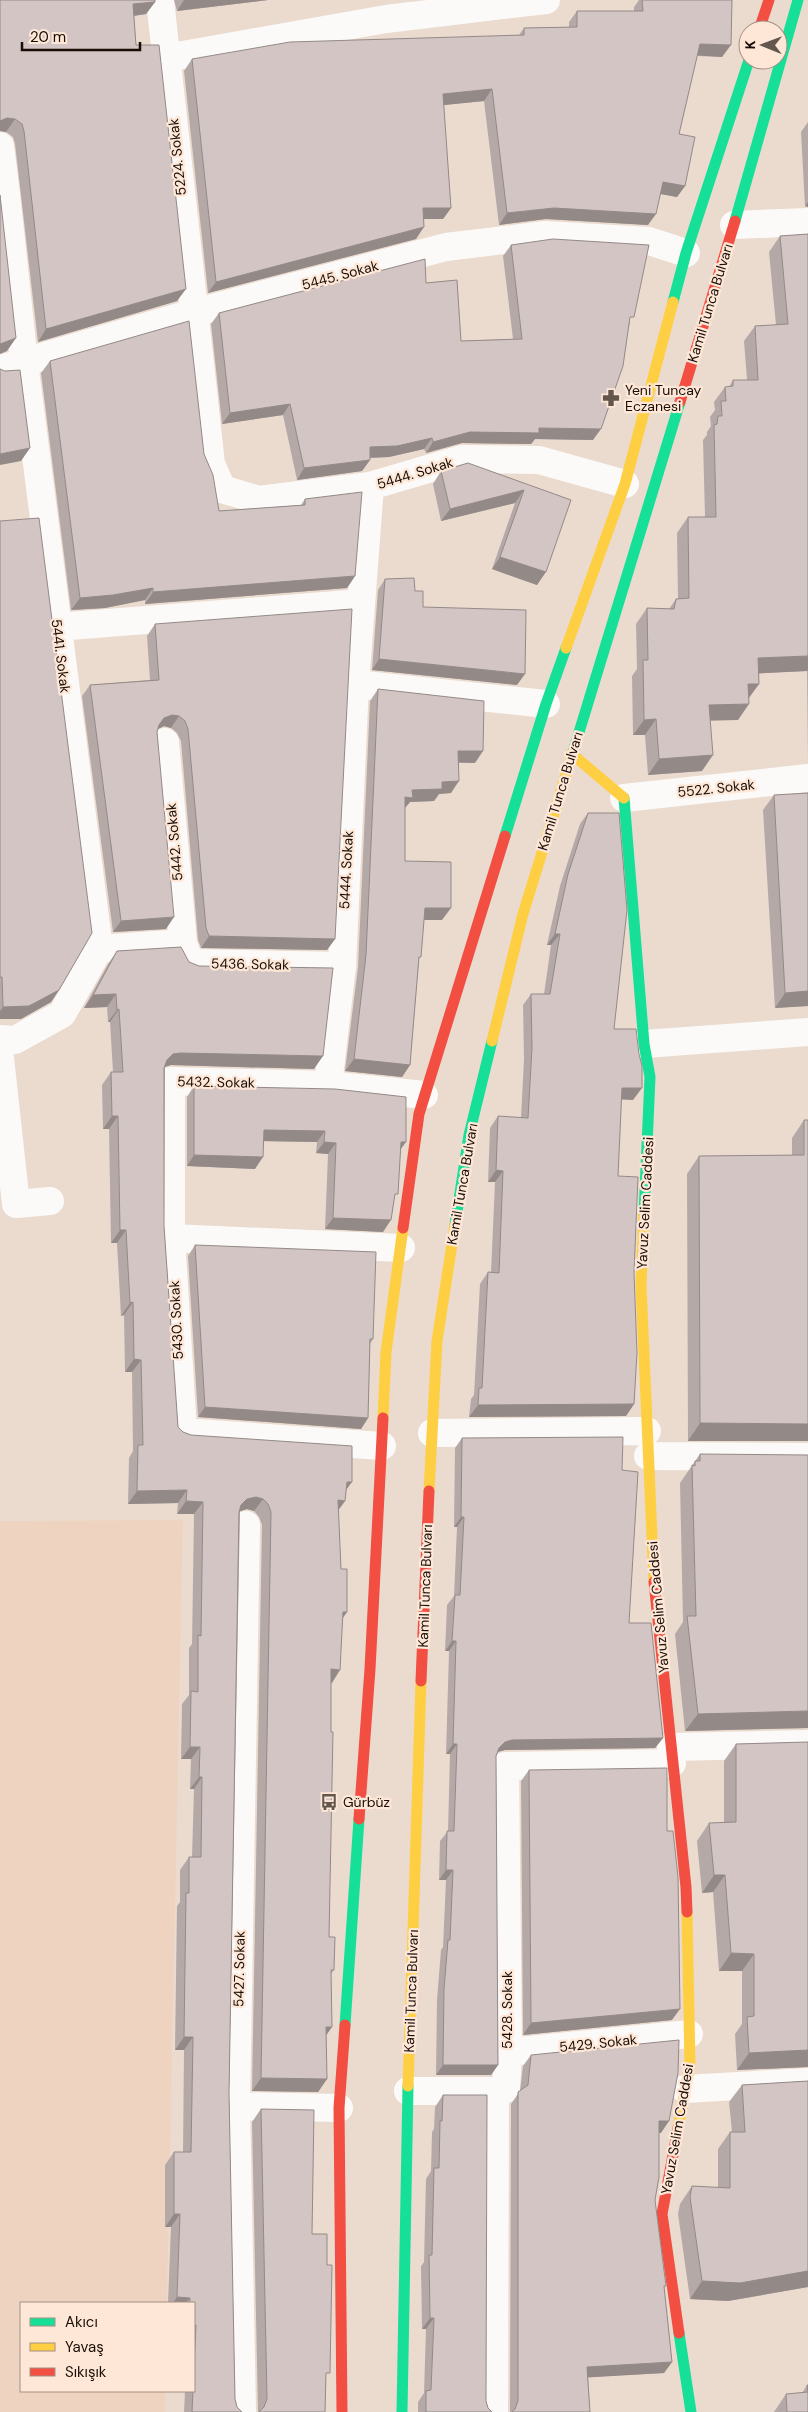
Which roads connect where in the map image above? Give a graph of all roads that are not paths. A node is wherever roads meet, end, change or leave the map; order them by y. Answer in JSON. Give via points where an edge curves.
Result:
{"nodes":[{"id":1,"x":160,"y":0,"type":"edge"},
{"id":2,"x":768,"y":0,"type":"edge"},
{"id":3,"x":798,"y":0,"type":"edge"},
{"id":4,"x":534,"y":1,"type":"edge"},
{"id":5,"x":762,"y":20,"type":"edge"},
{"id":6,"x":166,"y":58,"type":"junction"},
{"id":7,"x":746,"y":70,"type":"edge"},
{"id":8,"x":0,"y":146,"type":"edge"},
{"id":9,"x":3,"y":195,"type":"edge"},
{"id":10,"x":808,"y":222,"type":"edge"},
{"id":11,"x":734,"y":225,"type":"junction"},
{"id":12,"x":686,"y":252,"type":"junction"},
{"id":13,"x":193,"y":314,"type":"junction"},
{"id":14,"x":12,"y":366,"type":"edge"},
{"id":15,"x":625,"y":484,"type":"junction"},
{"id":16,"x":370,"y":486,"type":"junction"},
{"id":17,"x":362,"y":603,"type":"junction"},
{"id":18,"x":57,"y":627,"type":"junction"},
{"id":19,"x":355,"y":684,"type":"junction"},
{"id":20,"x":546,"y":704,"type":"junction"},
{"id":21,"x":165,"y":742,"type":"dead end"},
{"id":22,"x":572,"y":754,"type":"junction"},
{"id":23,"x":808,"y":778,"type":"edge"},
{"id":24,"x":624,"y":798,"type":"junction"},
{"id":25,"x":183,"y":943,"type":"junction"},
{"id":26,"x":99,"y":949,"type":"junction"},
{"id":27,"x":342,"y":966,"type":"junction"},
{"id":28,"x":808,"y":1032,"type":"edge"},
{"id":29,"x":0,"y":1039,"type":"edge"},
{"id":30,"x":644,"y":1044,"type":"junction"},
{"id":31,"x":0,"y":1058,"type":"edge"},
{"id":32,"x":328,"y":1085,"type":"junction"},
{"id":33,"x":424,"y":1095,"type":"junction"},
{"id":34,"x":50,"y":1201,"type":"dead end"},
{"id":35,"x":171,"y":1238,"type":"junction"},
{"id":36,"x":401,"y":1248,"type":"junction"},
{"id":37,"x":432,"y":1433,"type":"junction"},
{"id":38,"x":648,"y":1443,"type":"junction"},
{"id":39,"x":382,"y":1446,"type":"junction"},
{"id":40,"x":808,"y":1457,"type":"edge"},
{"id":41,"x":246,"y":1525,"type":"dead end"},
{"id":42,"x":808,"y":1744,"type":"edge"},
{"id":43,"x":672,"y":1755,"type":"junction"},
{"id":44,"x":689,"y":2034,"type":"junction"},
{"id":45,"x":508,"y":2052,"type":"junction"},
{"id":46,"x":808,"y":2082,"type":"edge"},
{"id":47,"x":685,"y":2089,"type":"junction"},
{"id":48,"x":408,"y":2091,"type":"junction"},
{"id":49,"x":494,"y":2091,"type":"junction"},
{"id":50,"x":236,"y":2106,"type":"junction"},
{"id":51,"x":339,"y":2108,"type":"junction"},
{"id":52,"x":242,"y":2412,"type":"edge"},
{"id":53,"x":342,"y":2412,"type":"edge"},
{"id":54,"x":402,"y":2412,"type":"edge"},
{"id":55,"x":494,"y":2412,"type":"edge"},
{"id":56,"x":691,"y":2412,"type":"edge"}],
"edges":[{"from":1,"to":6,"type":"street","name":"5224. Sokak"},
{"from":2,"to":5,"type":"main road"},
{"from":3,"to":11,"type":"main road","name":"Kamil Tunca Bulvarı"},
{"from":4,"to":6,"type":"street","via":[[386,19]]},
{"from":6,"to":13,"type":"street","name":"5224. Sokak"},
{"from":7,"to":12,"type":"main road"},
{"from":8,"to":9,"type":"street","name":"5441. Sokak"},
{"from":9,"to":14,"type":"street","name":"5441. Sokak"},
{"from":10,"to":11,"type":"street"},
{"from":11,"to":22,"type":"main road","name":"Kamil Tunca Bulvarı"},
{"from":12,"to":13,"type":"street","name":"5445. Sokak","via":[[649,241],[545,235],[446,247]]},
{"from":12,"to":15,"type":"main road"},
{"from":13,"to":14,"type":"street","name":"5445. Sokak"},
{"from":13,"to":16,"type":"street","name":"5224. Sokak","via":[[211,464],[222,489],[259,500]]},
{"from":14,"to":18,"type":"street","name":"5441. Sokak"},
{"from":15,"to":16,"type":"street","name":"5444. Sokak","via":[[539,460],[462,459]]},
{"from":15,"to":20,"type":"main road"},
{"from":16,"to":17,"type":"street","name":"5444. Sokak"},
{"from":17,"to":18,"type":"street"},
{"from":17,"to":19,"type":"street","name":"5444. Sokak"},
{"from":18,"to":26,"type":"street","name":"5441. Sokak"},
{"from":19,"to":20,"type":"street"},
{"from":19,"to":27,"type":"street","name":"5444. Sokak"},
{"from":20,"to":33,"type":"main road"},
{"from":21,"to":25,"type":"street","name":"5442. Sokak"},
{"from":22,"to":24,"type":"main road"},
{"from":22,"to":37,"type":"main road","name":"Kamil Tunca Bulvarı","via":[[523,914],[469,1135],[437,1341]]},
{"from":23,"to":24,"type":"street","name":"5522. Sokak"},
{"from":24,"to":30,"type":"main road","name":"Yavuz Selim Caddesi"},
{"from":25,"to":26,"type":"street"},
{"from":25,"to":27,"type":"street","name":"5436. Sokak","via":[[190,963]]},
{"from":26,"to":29,"type":"street","via":[[62,1014],[15,1040]]},
{"from":27,"to":32,"type":"street"},
{"from":28,"to":30,"type":"street"},
{"from":30,"to":38,"type":"main road","name":"Yavuz Selim Caddesi","via":[[650,1077],[641,1285]]},
{"from":31,"to":34,"type":"street","via":[[16,1204]]},
{"from":32,"to":33,"type":"street"},
{"from":32,"to":35,"type":"street","name":"5432. Sokak","via":[[170,1081]]},
{"from":33,"to":36,"type":"main road"},
{"from":35,"to":36,"type":"street"},
{"from":35,"to":39,"type":"street","name":"5430. Sokak","via":[[183,1432]]},
{"from":36,"to":39,"type":"main road","via":[[386,1352]]},
{"from":37,"to":38,"type":"street"},
{"from":37,"to":48,"type":"main road","name":"Kamil Tunca Bulvarı"},
{"from":38,"to":40,"type":"street"},
{"from":38,"to":43,"type":"main road","name":"Yavuz Selim Caddesi","via":[[654,1573]]},
{"from":39,"to":51,"type":"main road"},
{"from":41,"to":50,"type":"street","name":"5427. Sokak"},
{"from":42,"to":43,"type":"street"},
{"from":43,"to":44,"type":"main road","name":"Yavuz Selim Caddesi","via":[[686,1887]]},
{"from":43,"to":45,"type":"street","name":"5428. Sokak","via":[[505,1766]]},
{"from":44,"to":45,"type":"street","name":"5429. Sokak"},
{"from":44,"to":47,"type":"main road","name":"Yavuz Selim Caddesi","via":[[690,2065]]},
{"from":45,"to":49,"type":"street","name":"5428. Sokak","via":[[506,2089]]},
{"from":46,"to":47,"type":"street"},
{"from":47,"to":56,"type":"main road","name":"Yavuz Selim Caddesi","via":[[662,2214]]},
{"from":48,"to":49,"type":"street"},
{"from":48,"to":54,"type":"main road","name":"Kamil Tunca Bulvarı"},
{"from":49,"to":55,"type":"street"},
{"from":50,"to":51,"type":"street"},
{"from":50,"to":52,"type":"street","name":"5427. Sokak"},
{"from":51,"to":53,"type":"main road"}]}
